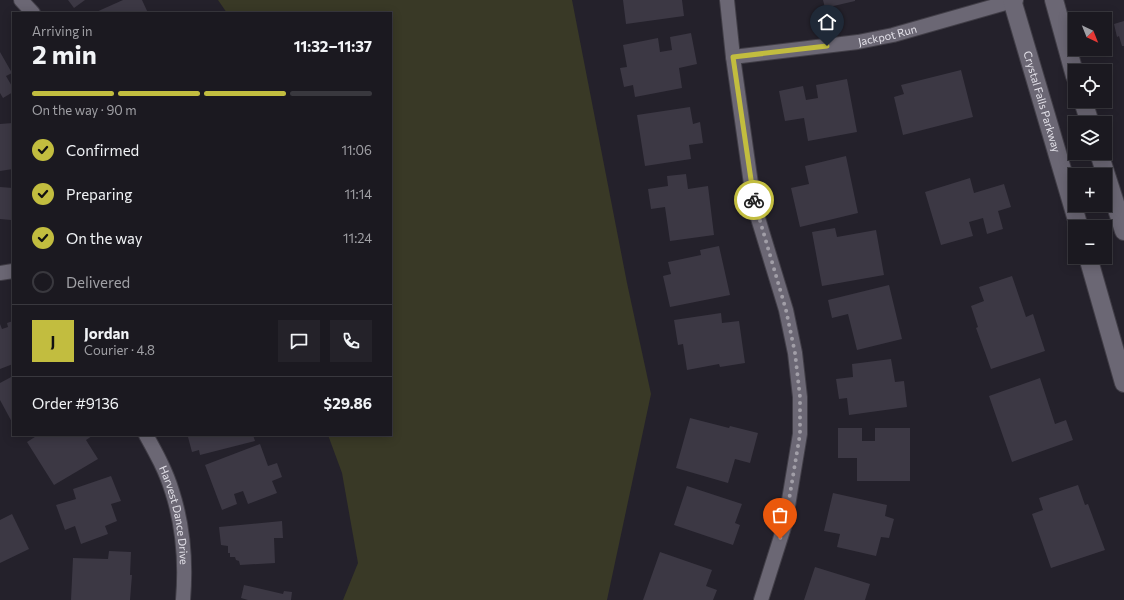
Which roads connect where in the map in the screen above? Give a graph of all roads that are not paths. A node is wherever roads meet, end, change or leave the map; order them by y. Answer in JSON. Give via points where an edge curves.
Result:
{"nodes":[{"id":1,"x":20,"y":0,"type":"edge"},
{"id":2,"x":727,"y":0,"type":"edge"},
{"id":3,"x":1013,"y":0,"type":"edge"},
{"id":4,"x":1054,"y":0,"type":"edge"},
{"id":5,"x":32,"y":12,"type":"edge"},
{"id":6,"x":733,"y":57,"type":"junction"},
{"id":7,"x":1072,"y":64,"type":"edge"},
{"id":8,"x":1101,"y":160,"type":"edge"},
{"id":9,"x":1077,"y":220,"type":"edge"},
{"id":10,"x":1124,"y":231,"type":"edge"},
{"id":11,"x":1090,"y":264,"type":"edge"},
{"id":12,"x":12,"y":271,"type":"edge"},
{"id":13,"x":0,"y":273,"type":"edge"},
{"id":14,"x":1124,"y":382,"type":"edge"},
{"id":15,"x":147,"y":436,"type":"edge"},
{"id":16,"x":183,"y":600,"type":"edge"},
{"id":17,"x":761,"y":600,"type":"edge"}],
"edges":[{"from":1,"to":5,"type":"street"},
{"from":2,"to":6,"type":"street"},
{"from":3,"to":6,"type":"street","name":"Jackpot Run","via":[[893,35],[858,42]]},
{"from":3,"to":9,"type":"street","name":"Crystal Falls Parkway"},
{"from":4,"to":7,"type":"street"},
{"from":6,"to":17,"type":"street","via":[[754,205],[786,310],[795,353],[800,397],[800,434],[785,524]]},
{"from":8,"to":10,"type":"street"},
{"from":11,"to":14,"type":"street"},
{"from":12,"to":13,"type":"street"},
{"from":15,"to":16,"type":"street","name":"Harvest Dance Drive","via":[[172,490],[182,534]]}]}
